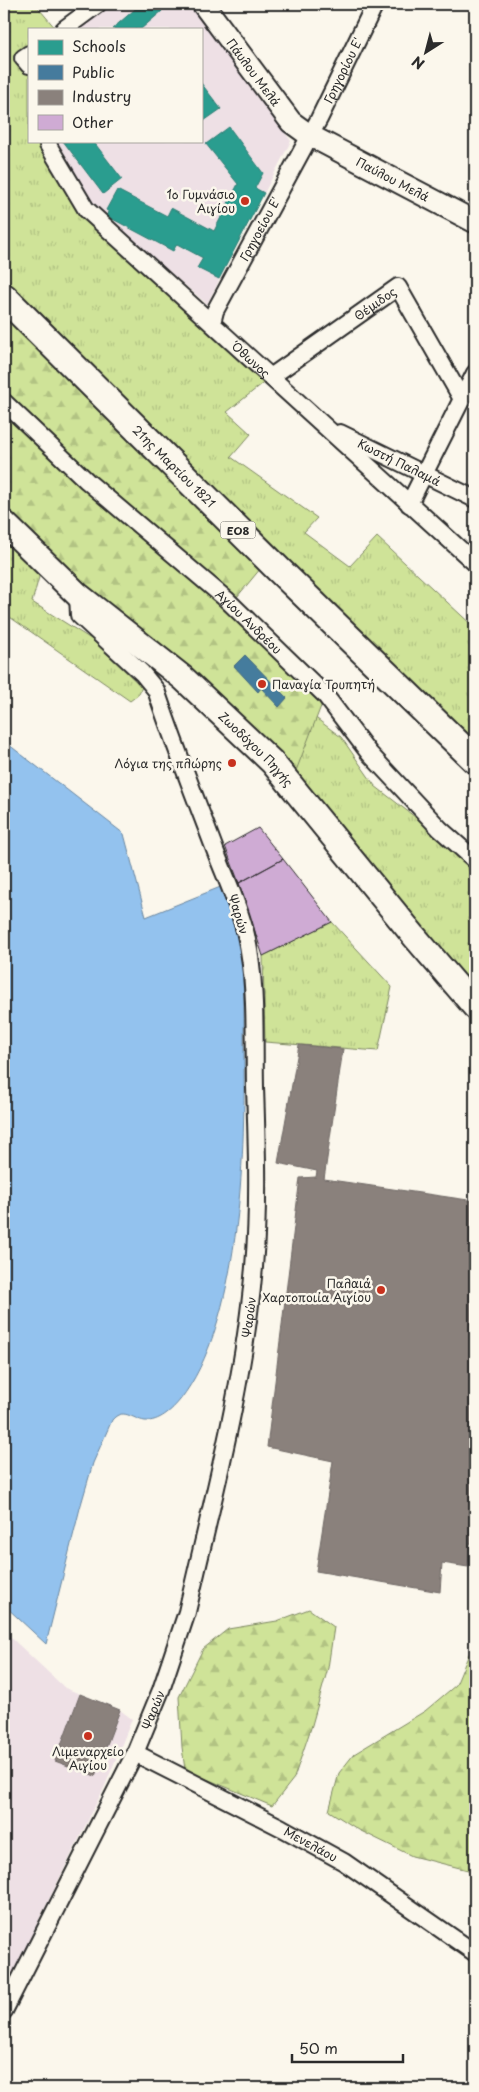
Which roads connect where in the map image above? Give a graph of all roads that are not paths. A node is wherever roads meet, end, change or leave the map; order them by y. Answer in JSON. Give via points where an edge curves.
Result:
{"nodes":[{"id":1,"x":98,"y":4,"type":"edge"},
{"id":2,"x":202,"y":4,"type":"edge"},
{"id":3,"x":375,"y":4,"type":"edge"},
{"id":4,"x":65,"y":28,"type":"edge"},
{"id":5,"x":28,"y":55,"type":"edge"},
{"id":6,"x":28,"y":64,"type":"edge"},
{"id":7,"x":309,"y":135,"type":"junction"},
{"id":8,"x":49,"y":142,"type":"edge"},
{"id":9,"x":475,"y":222,"type":"edge"},
{"id":10,"x":4,"y":297,"type":"edge"},
{"id":11,"x":212,"y":323,"type":"junction"},
{"id":12,"x":475,"y":373,"type":"edge"},
{"id":13,"x":272,"y":376,"type":"junction"},
{"id":14,"x":462,"y":399,"type":"junction"},
{"id":15,"x":4,"y":402,"type":"edge"},
{"id":16,"x":324,"y":426,"type":"junction"},
{"id":17,"x":424,"y":474,"type":"junction"},
{"id":18,"x":475,"y":499,"type":"edge"},
{"id":19,"x":409,"y":504,"type":"junction"},
{"id":20,"x":4,"y":523,"type":"edge"},
{"id":21,"x":475,"y":563,"type":"edge"},
{"id":22,"x":78,"y":595,"type":"junction"},
{"id":23,"x":475,"y":760,"type":"edge"},
{"id":24,"x":475,"y":860,"type":"edge"},
{"id":25,"x":475,"y":1007,"type":"edge"},
{"id":26,"x":135,"y":1753,"type":"junction"},
{"id":27,"x":475,"y":1953,"type":"edge"},
{"id":28,"x":4,"y":2011,"type":"edge"}],
"edges":[{"from":1,"to":4,"type":"street"},
{"from":2,"to":7,"type":"street","name":"Πάυλου Μελά","via":[[291,122]]},
{"from":3,"to":7,"type":"street","name":"Γρηγορίου Ε'"},
{"from":5,"to":6,"type":"street","via":[[23,58]]},
{"from":7,"to":9,"type":"street","name":"Παύλου Μελά"},
{"from":7,"to":11,"type":"street","name":"Γρηγοείου Ε'","via":[[215,311]]},
{"from":8,"to":11,"type":"street","name":"Όθωνος","via":[[86,208]]},
{"from":10,"to":23,"type":"main road","name":"21ης Μαρτίου 1821","number":"ΕΟ8"},
{"from":11,"to":13,"type":"street","name":"Όθωνος"},
{"from":12,"to":14,"type":"street"},
{"from":13,"to":14,"type":"street","name":"Θέμιδος","via":[[398,288]]},
{"from":13,"to":16,"type":"street","name":"Όθωνος"},
{"from":14,"to":17,"type":"street"},
{"from":15,"to":24,"type":"street","name":"Αγίου Ανδρέου","via":[[87,482],[226,599],[326,695],[369,753],[440,829]]},
{"from":16,"to":17,"type":"street","name":"Κωστή Παλαμά"},
{"from":16,"to":19,"type":"street","name":"Όθωνος"},
{"from":17,"to":18,"type":"street","name":"Κωστή Παλαμά"},
{"from":17,"to":19,"type":"street"},
{"from":19,"to":21,"type":"street","name":"Όθωνος"},
{"from":20,"to":22,"type":"main road","name":"Ζωοδόχου Πηγής"},
{"from":22,"to":25,"type":"main road","name":"Ζωοδόχου Πηγής","via":[[183,678],[272,762]]},
{"from":22,"to":26,"type":"street","name":"Ψαρών","via":[[79,615],[156,690],[237,903],[250,960],[254,1018],[256,1224],[251,1298],[235,1401],[187,1612],[161,1690]]},
{"from":26,"to":27,"type":"street","name":"Μενελάου","via":[[344,1862]]},
{"from":26,"to":28,"type":"street","name":"Ψαρών"}]}
